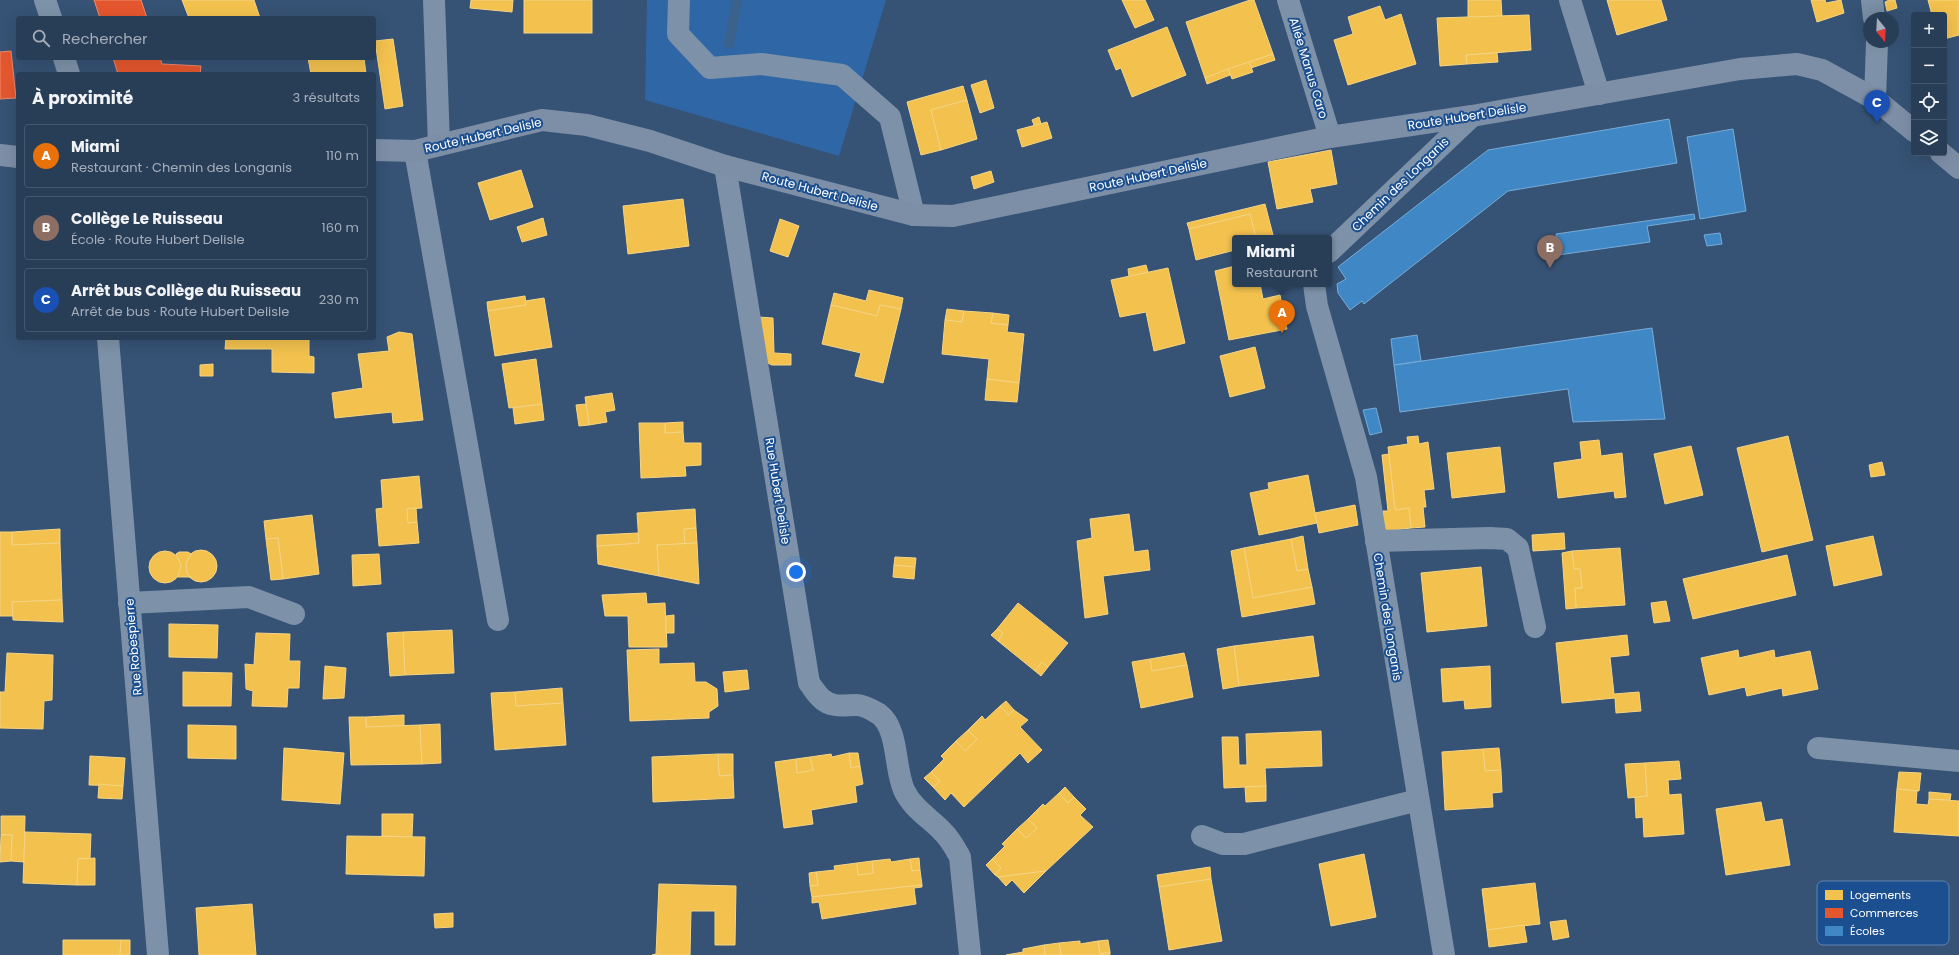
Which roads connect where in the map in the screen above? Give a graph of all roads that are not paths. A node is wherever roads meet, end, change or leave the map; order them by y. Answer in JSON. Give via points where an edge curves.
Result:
{"nodes":[{"id":1,"x":45,"y":0,"type":"edge"},
{"id":2,"x":434,"y":0,"type":"edge"},
{"id":3,"x":679,"y":0,"type":"edge"},
{"id":4,"x":1288,"y":0,"type":"edge"},
{"id":5,"x":1570,"y":0,"type":"edge"},
{"id":6,"x":1872,"y":0,"type":"edge"},
{"id":7,"x":1873,"y":12,"type":"edge"},
{"id":8,"x":50,"y":16,"type":"edge"},
{"id":9,"x":1877,"y":48,"type":"edge"},
{"id":10,"x":65,"y":60,"type":"edge"},
{"id":11,"x":69,"y":72,"type":"edge"},
{"id":12,"x":1599,"y":94,"type":"junction"},
{"id":13,"x":1875,"y":99,"type":"junction"},
{"id":14,"x":1472,"y":116,"type":"junction"},
{"id":15,"x":1911,"y":129,"type":"edge"},
{"id":16,"x":1330,"y":137,"type":"junction"},
{"id":17,"x":439,"y":145,"type":"junction"},
{"id":18,"x":376,"y":150,"type":"edge"},
{"id":19,"x":415,"y":151,"type":"junction"},
{"id":20,"x":0,"y":155,"type":"edge"},
{"id":21,"x":1945,"y":156,"type":"edge"},
{"id":22,"x":16,"y":157,"type":"edge"},
{"id":23,"x":726,"y":166,"type":"junction"},
{"id":24,"x":1959,"y":168,"type":"edge"},
{"id":25,"x":914,"y":215,"type":"junction"},
{"id":26,"x":1332,"y":249,"type":"edge"},
{"id":27,"x":1314,"y":287,"type":"edge"},
{"id":28,"x":108,"y":340,"type":"edge"},
{"id":29,"x":1376,"y":542,"type":"junction"},
{"id":30,"x":129,"y":603,"type":"junction"},
{"id":31,"x":294,"y":614,"type":"dead end"},
{"id":32,"x":498,"y":620,"type":"dead end"},
{"id":33,"x":1535,"y":627,"type":"dead end"},
{"id":34,"x":1818,"y":748,"type":"dead end"},
{"id":35,"x":1959,"y":761,"type":"edge"},
{"id":36,"x":1418,"y":800,"type":"junction"},
{"id":37,"x":1202,"y":836,"type":"dead end"},
{"id":38,"x":158,"y":955,"type":"edge"},
{"id":39,"x":970,"y":955,"type":"edge"},
{"id":40,"x":1444,"y":955,"type":"edge"}],
"edges":[{"from":1,"to":8,"type":"street"},
{"from":2,"to":17,"type":"street"},
{"from":3,"to":25,"type":"street","via":[[678,34],[710,68],[760,64],[842,75],[890,117]]},
{"from":4,"to":16,"type":"street","name":"Allée Manus Caro"},
{"from":5,"to":12,"type":"street"},
{"from":6,"to":7,"type":"street"},
{"from":9,"to":13,"type":"street"},
{"from":10,"to":11,"type":"street"},
{"from":12,"to":13,"type":"main road","name":"Route Hubert Delisle","via":[[1740,69],[1797,64],[1822,70]]},
{"from":12,"to":14,"type":"main road","name":"Route Hubert Delisle"},
{"from":13,"to":15,"type":"main road","name":"Route Hubert Delisle"},
{"from":14,"to":16,"type":"main road","name":"Route Hubert Delisle"},
{"from":14,"to":26,"type":"street","name":"Chemin des Longanis"},
{"from":16,"to":25,"type":"main road","name":"Route Hubert Delisle","via":[[953,216]]},
{"from":17,"to":19,"type":"main road","name":"Route Hubert Delisle"},
{"from":17,"to":23,"type":"main road","name":"Route Hubert Delisle","via":[[542,120],[601,129],[650,141]]},
{"from":18,"to":19,"type":"main road","name":"Route Hubert Delisle"},
{"from":19,"to":32,"type":"street"},
{"from":20,"to":22,"type":"main road"},
{"from":21,"to":24,"type":"main road"},
{"from":23,"to":25,"type":"main road","name":"Route Hubert Delisle"},
{"from":23,"to":39,"type":"street","name":"Rue Hubert Delisle","via":[[809,683],[821,699],[830,704],[858,705],[878,714],[887,722],[892,732],[899,774],[905,792],[915,806],[954,844],[960,857]]},
{"from":27,"to":29,"type":"street","name":"Chemin des Longanis","via":[[1317,306],[1366,478]]},
{"from":28,"to":30,"type":"street","name":"Rue Robespierre"},
{"from":29,"to":33,"type":"street","via":[[1508,539],[1518,548]]},
{"from":29,"to":36,"type":"street","name":"Chemin des Longanis"},
{"from":30,"to":31,"type":"street","via":[[249,597]]},
{"from":30,"to":38,"type":"street","name":"Rue Robespierre"},
{"from":34,"to":35,"type":"street"},
{"from":36,"to":37,"type":"street","via":[[1244,844],[1223,844]]},
{"from":36,"to":40,"type":"street","name":"Chemin des Longanis"}]}
